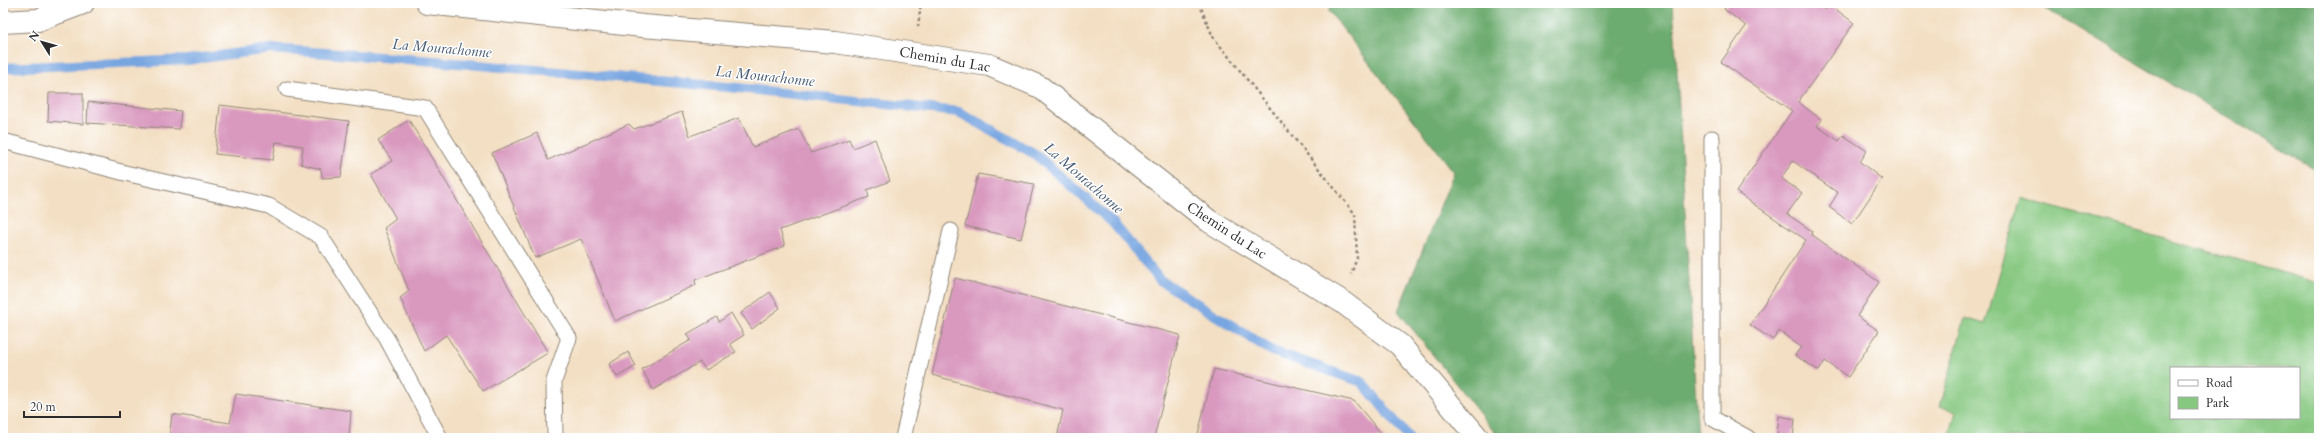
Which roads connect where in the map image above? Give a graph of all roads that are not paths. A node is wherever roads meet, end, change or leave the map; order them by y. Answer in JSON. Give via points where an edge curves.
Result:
{"nodes":[{"id":1,"x":83,"y":3,"type":"edge"},
{"id":2,"x":427,"y":3,"type":"edge"},
{"id":3,"x":3,"y":22,"type":"edge"},
{"id":4,"x":287,"y":89,"type":"dead end"},
{"id":5,"x":1712,"y":138,"type":"dead end"},
{"id":6,"x":3,"y":141,"type":"edge"},
{"id":7,"x":951,"y":231,"type":"dead end"},
{"id":8,"x":440,"y":438,"type":"edge"},
{"id":9,"x":555,"y":438,"type":"edge"},
{"id":10,"x":904,"y":438,"type":"edge"},
{"id":11,"x":1478,"y":438,"type":"edge"},
{"id":12,"x":1748,"y":438,"type":"edge"}],
"edges":[{"from":1,"to":3,"type":"street","via":[[38,20]]},
{"from":2,"to":11,"type":"street","name":"Chemin du Lac","via":[[643,26],[835,42],[989,65],[1040,87],[1209,221],[1341,301],[1400,345]]},
{"from":4,"to":9,"type":"lane","via":[[425,108],[569,338],[554,381]]},
{"from":5,"to":12,"type":"lane","via":[[1712,418]]},
{"from":6,"to":8,"type":"lane","via":[[125,173],[269,206],[320,237],[387,339]]},
{"from":7,"to":10,"type":"lane"}]}
